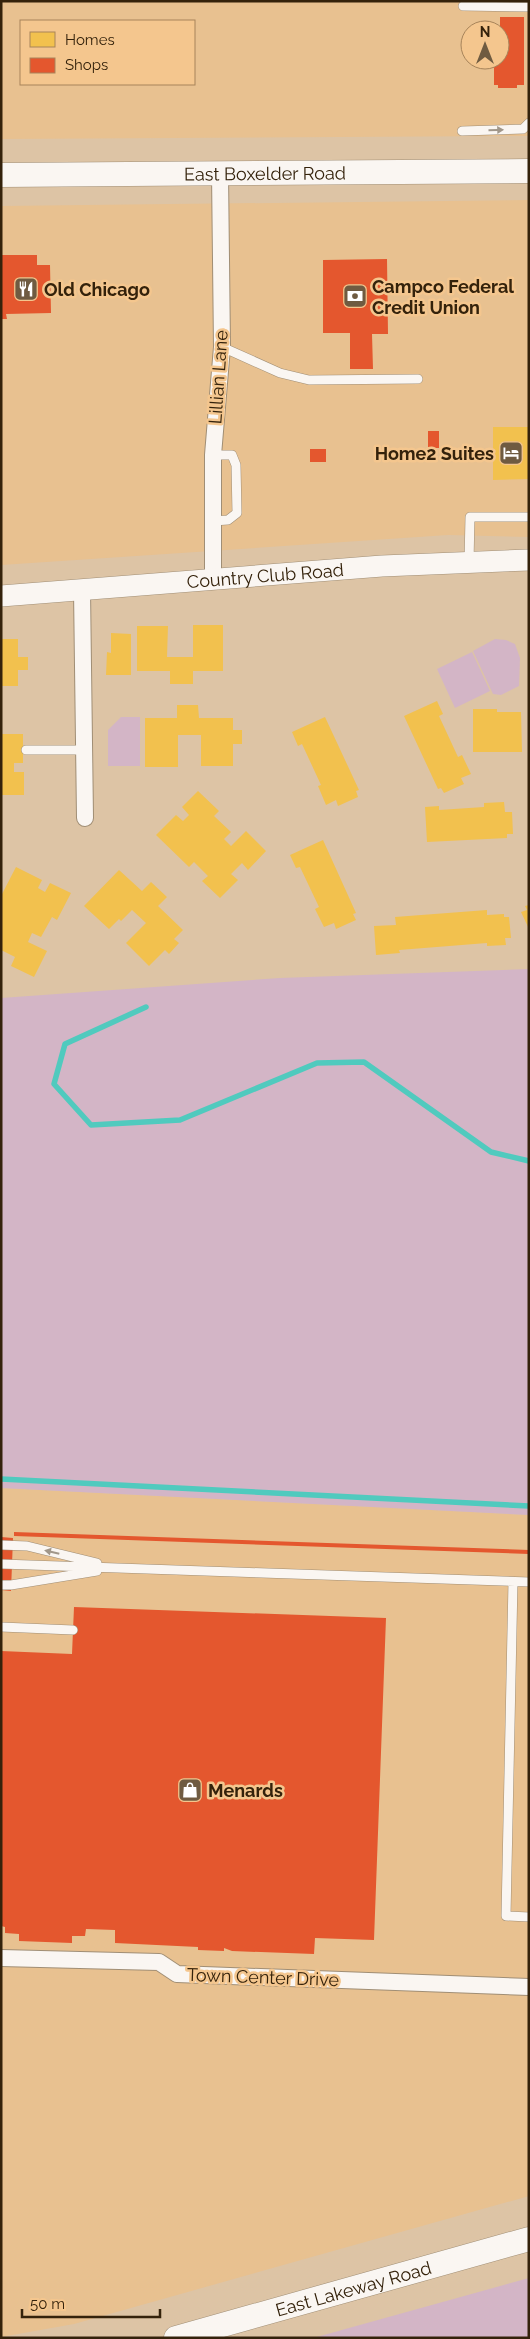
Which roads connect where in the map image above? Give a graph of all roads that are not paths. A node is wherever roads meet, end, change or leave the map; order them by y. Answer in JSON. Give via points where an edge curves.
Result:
{"nodes":[{"id":1,"x":464,"y":6,"type":"dead end"},
{"id":2,"x":529,"y":7,"type":"edge"},
{"id":3,"x":529,"y":123,"type":"edge"},
{"id":4,"x":462,"y":131,"type":"dead end"},
{"id":5,"x":529,"y":171,"type":"edge"},
{"id":6,"x":220,"y":173,"type":"junction"},
{"id":7,"x":1,"y":175,"type":"edge"},
{"id":8,"x":222,"y":347,"type":"junction"},
{"id":9,"x":418,"y":379,"type":"dead end"},
{"id":10,"x":212,"y":455,"type":"junction"},
{"id":11,"x":529,"y":517,"type":"edge"},
{"id":12,"x":213,"y":521,"type":"junction"},
{"id":13,"x":529,"y":560,"type":"edge"},
{"id":14,"x":469,"y":563,"type":"junction"},
{"id":15,"x":213,"y":580,"type":"junction"},
{"id":16,"x":82,"y":590,"type":"junction"},
{"id":17,"x":1,"y":596,"type":"edge"},
{"id":18,"x":26,"y":750,"type":"dead end"},
{"id":19,"x":85,"y":750,"type":"junction"},
{"id":20,"x":85,"y":818,"type":"dead end"},
{"id":21,"x":1,"y":1545,"type":"edge"},
{"id":22,"x":1,"y":1564,"type":"edge"},
{"id":23,"x":117,"y":1567,"type":"junction"},
{"id":24,"x":513,"y":1582,"type":"junction"},
{"id":25,"x":529,"y":1582,"type":"edge"},
{"id":26,"x":1,"y":1584,"type":"edge"},
{"id":27,"x":1,"y":1627,"type":"edge"},
{"id":28,"x":73,"y":1630,"type":"dead end"},
{"id":29,"x":529,"y":1917,"type":"edge"},
{"id":30,"x":1,"y":1958,"type":"edge"},
{"id":31,"x":529,"y":1986,"type":"edge"},
{"id":32,"x":529,"y":2239,"type":"edge"},
{"id":33,"x":176,"y":2338,"type":"edge"}],
"edges":[{"from":1,"to":2,"type":"lane"},
{"from":4,"to":3,"type":"lane","one_way":true,"via":[[523,129]]},
{"from":5,"to":6,"type":"main road","name":"East Boxelder Road"},
{"from":6,"to":7,"type":"main road","name":"East Boxelder Road"},
{"from":6,"to":8,"type":"street","name":"Lillian Lane"},
{"from":8,"to":9,"type":"lane","via":[[280,373],[309,380]]},
{"from":8,"to":10,"type":"street","name":"Lillian Lane"},
{"from":10,"to":12,"type":"street","name":"Lillian Lane"},
{"from":10,"to":12,"type":"lane","via":[[232,454],[236,465],[236,513],[228,520]]},
{"from":11,"to":14,"type":"lane","via":[[470,517]]},
{"from":12,"to":15,"type":"street","name":"Lillian Lane"},
{"from":13,"to":14,"type":"street","name":"Country Club Road"},
{"from":14,"to":15,"type":"street","name":"Country Club Road","via":[[382,566]]},
{"from":15,"to":16,"type":"street","name":"Country Club Road"},
{"from":16,"to":17,"type":"street","name":"Country Club Road"},
{"from":16,"to":19,"type":"street"},
{"from":18,"to":19,"type":"lane"},
{"from":19,"to":20,"type":"street"},
{"from":23,"to":21,"type":"lane","one_way":true,"via":[[26,1546]]},
{"from":22,"to":23,"type":"lane"},
{"from":23,"to":24,"type":"lane"},
{"from":23,"to":26,"type":"lane"},
{"from":24,"to":25,"type":"lane"},
{"from":24,"to":29,"type":"lane","via":[[506,1916]]},
{"from":27,"to":28,"type":"lane"},
{"from":30,"to":31,"type":"street","name":"Town Center Drive","via":[[160,1962],[177,1974]]},
{"from":32,"to":33,"type":"main road","name":"East Lakeway Road"}]}
